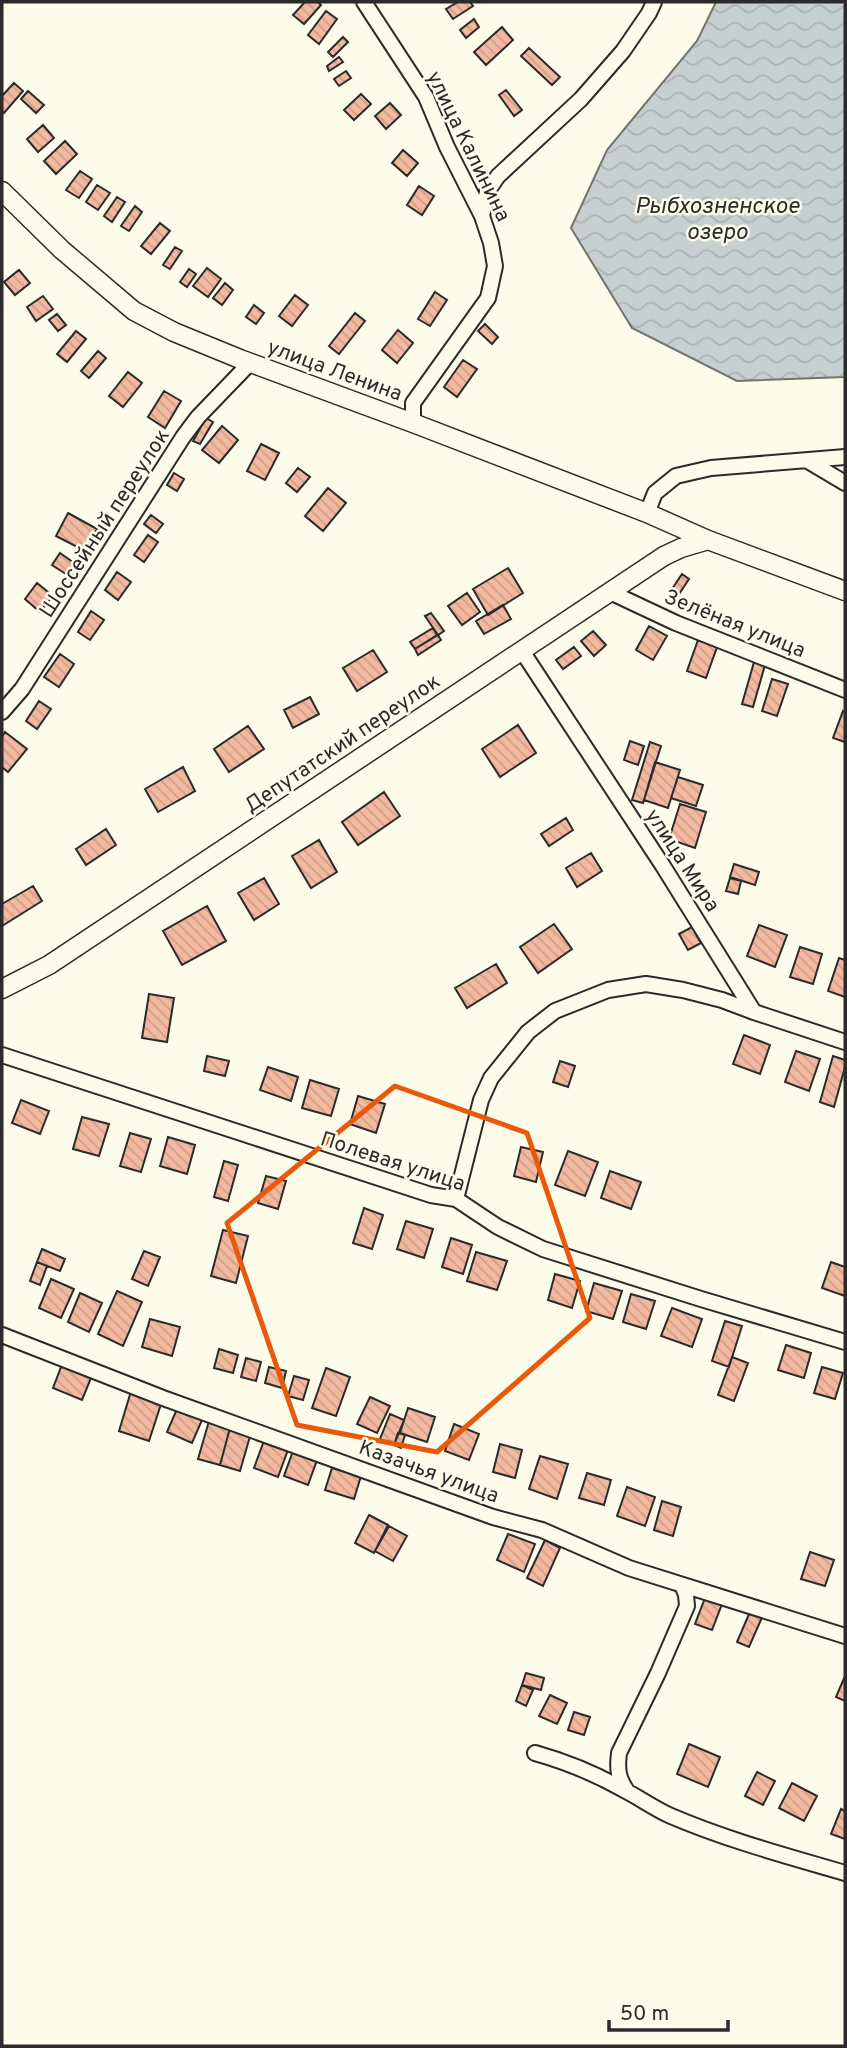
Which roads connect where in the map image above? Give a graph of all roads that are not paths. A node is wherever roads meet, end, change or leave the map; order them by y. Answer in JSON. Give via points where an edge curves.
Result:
{"nodes":[{"id":1,"x":364,"y":2,"type":"edge"},
{"id":2,"x":654,"y":2,"type":"edge"},
{"id":3,"x":2,"y":191,"type":"edge"},
{"id":4,"x":482,"y":216,"type":"junction"},
{"id":5,"x":250,"y":363,"type":"junction"},
{"id":6,"x":413,"y":423,"type":"junction"},
{"id":7,"x":845,"y":457,"type":"edge"},
{"id":8,"x":808,"y":461,"type":"junction"},
{"id":9,"x":845,"y":483,"type":"edge"},
{"id":10,"x":647,"y":513,"type":"junction"},
{"id":11,"x":708,"y":540,"type":"junction"},
{"id":12,"x":845,"y":591,"type":"edge"},
{"id":13,"x":610,"y":592,"type":"junction"},
{"id":14,"x":522,"y":651,"type":"junction"},
{"id":15,"x":845,"y":690,"type":"edge"},
{"id":16,"x":2,"y":712,"type":"edge"},
{"id":17,"x":2,"y":989,"type":"edge"},
{"id":18,"x":754,"y":1012,"type":"junction"},
{"id":19,"x":845,"y":1042,"type":"edge"},
{"id":20,"x":2,"y":1055,"type":"edge"},
{"id":21,"x":456,"y":1199,"type":"junction"},
{"id":22,"x":2,"y":1335,"type":"edge"},
{"id":23,"x":845,"y":1342,"type":"edge"},
{"id":24,"x":682,"y":1585,"type":"junction"},
{"id":25,"x":845,"y":1636,"type":"edge"},
{"id":26,"x":535,"y":1753,"type":"dead end"},
{"id":27,"x":627,"y":1791,"type":"junction"},
{"id":28,"x":845,"y":1873,"type":"edge"}],
"edges":[{"from":1,"to":4,"type":"street","name":"улица Калинина","via":[[426,97]]},
{"from":2,"to":4,"type":"street","via":[[623,51],[581,99],[498,176],[487,191]]},
{"from":3,"to":5,"type":"street","name":"улица Ленина","via":[[134,311]]},
{"from":4,"to":6,"type":"street","name":"улица Калинина","via":[[495,266],[488,298],[414,403]]},
{"from":5,"to":6,"type":"street","name":"улица Ленина"},
{"from":5,"to":16,"type":"street","name":"Шоссейный переулок","via":[[183,437],[22,689]]},
{"from":6,"to":10,"type":"street","name":"улица Ленина"},
{"from":7,"to":8,"type":"street"},
{"from":8,"to":9,"type":"street"},
{"from":8,"to":10,"type":"street","via":[[711,468],[676,477],[655,493]]},
{"from":10,"to":11,"type":"street","name":"улица Ленина"},
{"from":11,"to":12,"type":"street","name":"улица Ленина"},
{"from":11,"to":13,"type":"street","name":"Депутатский переулок","via":[[664,556]]},
{"from":13,"to":14,"type":"street","name":"Депутатский переулок"},
{"from":13,"to":15,"type":"street","name":"Зелёная улица"},
{"from":14,"to":17,"type":"street","name":"Депутатский переулок","via":[[49,965]]},
{"from":14,"to":18,"type":"street","name":"улица Мира"},
{"from":18,"to":19,"type":"street"},
{"from":18,"to":21,"type":"street","via":[[722,1000],[646,984],[608,990],[555,1011],[528,1032],[491,1078]]},
{"from":20,"to":21,"type":"street","name":"Полевая улица","via":[[431,1195]]},
{"from":21,"to":23,"type":"street","name":"Полевая улица","via":[[543,1249]]},
{"from":22,"to":24,"type":"street","name":"Казачья улица","via":[[163,1398],[493,1517],[542,1530],[629,1568]]},
{"from":24,"to":25,"type":"street","name":"Казачья улица"},
{"from":24,"to":27,"type":"street","via":[[687,1606],[619,1754],[619,1780]]},
{"from":26,"to":27,"type":"street","via":[[568,1762]]},
{"from":27,"to":28,"type":"street","via":[[670,1816]]}]}
